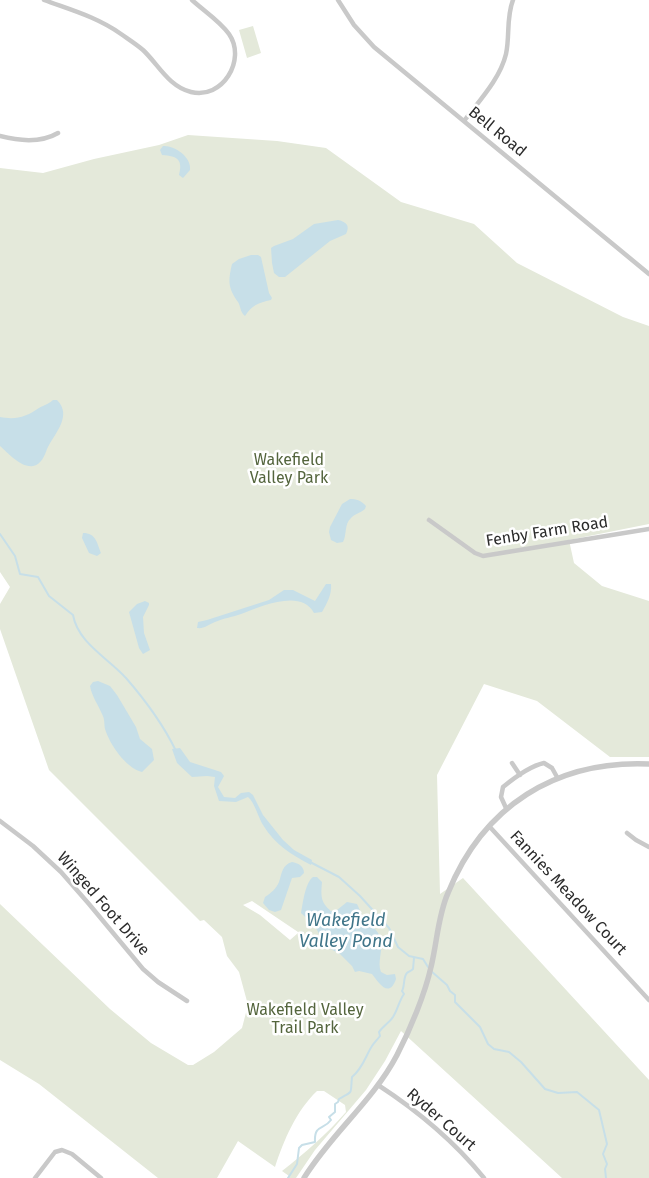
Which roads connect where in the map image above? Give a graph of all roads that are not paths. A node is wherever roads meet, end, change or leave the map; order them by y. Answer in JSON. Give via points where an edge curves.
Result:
{"nodes":[{"id":1,"x":44,"y":0,"type":"edge"},
{"id":2,"x":192,"y":0,"type":"edge"},
{"id":3,"x":338,"y":0,"type":"edge"},
{"id":4,"x":513,"y":0,"type":"edge"},
{"id":5,"x":464,"y":121,"type":"junction"},
{"id":6,"x":58,"y":133,"type":"dead end"},
{"id":7,"x":0,"y":136,"type":"edge"},
{"id":8,"x":649,"y":274,"type":"edge"},
{"id":9,"x":429,"y":520,"type":"dead end"},
{"id":10,"x":649,"y":529,"type":"edge"},
{"id":11,"x":512,"y":763,"type":"dead end"},
{"id":12,"x":649,"y":764,"type":"edge"},
{"id":13,"x":520,"y":775,"type":"junction"},
{"id":14,"x":557,"y":777,"type":"junction"},
{"id":15,"x":506,"y":808,"type":"junction"},
{"id":16,"x":0,"y":821,"type":"edge"},
{"id":17,"x":489,"y":826,"type":"junction"},
{"id":18,"x":627,"y":833,"type":"dead end"},
{"id":19,"x":649,"y":847,"type":"edge"},
{"id":20,"x":649,"y":1000,"type":"edge"},
{"id":21,"x":188,"y":1001,"type":"dead end"},
{"id":22,"x":378,"y":1085,"type":"junction"},
{"id":23,"x":482,"y":1177,"type":"edge"},
{"id":24,"x":35,"y":1178,"type":"edge"},
{"id":25,"x":101,"y":1178,"type":"edge"},
{"id":26,"x":304,"y":1178,"type":"edge"}],
"edges":[{"from":1,"to":2,"type":"street","via":[[92,16],[142,49],[180,89],[204,93],[223,83],[234,64],[235,54],[229,34]]},
{"from":3,"to":5,"type":"street","name":"Bell Road","via":[[367,40]]},
{"from":4,"to":5,"type":"street","via":[[508,14],[504,61]]},
{"from":5,"to":8,"type":"street","name":"Bell Road"},
{"from":6,"to":7,"type":"street","via":[[38,140]]},
{"from":9,"to":10,"type":"street","name":"Fenby Farm Road","via":[[483,556]]},
{"from":11,"to":13,"type":"street"},
{"from":12,"to":14,"type":"street","via":[[593,767]]},
{"from":13,"to":14,"type":"street","via":[[544,764],[552,768]]},
{"from":13,"to":15,"type":"street","via":[[501,790]]},
{"from":14,"to":15,"type":"street"},
{"from":15,"to":17,"type":"street"},
{"from":16,"to":21,"type":"street","name":"Winged Foot Drive","via":[[61,872],[143,969]]},
{"from":17,"to":20,"type":"street","name":"Fannies Meadow Court"},
{"from":17,"to":22,"type":"street","via":[[470,850],[447,894],[429,974],[397,1054]]},
{"from":18,"to":19,"type":"street"},
{"from":22,"to":23,"type":"street","name":"Ryder Court","via":[[427,1121]]},
{"from":22,"to":26,"type":"street"},
{"from":24,"to":25,"type":"street","via":[[55,1152],[62,1150],[72,1154]]}]}
